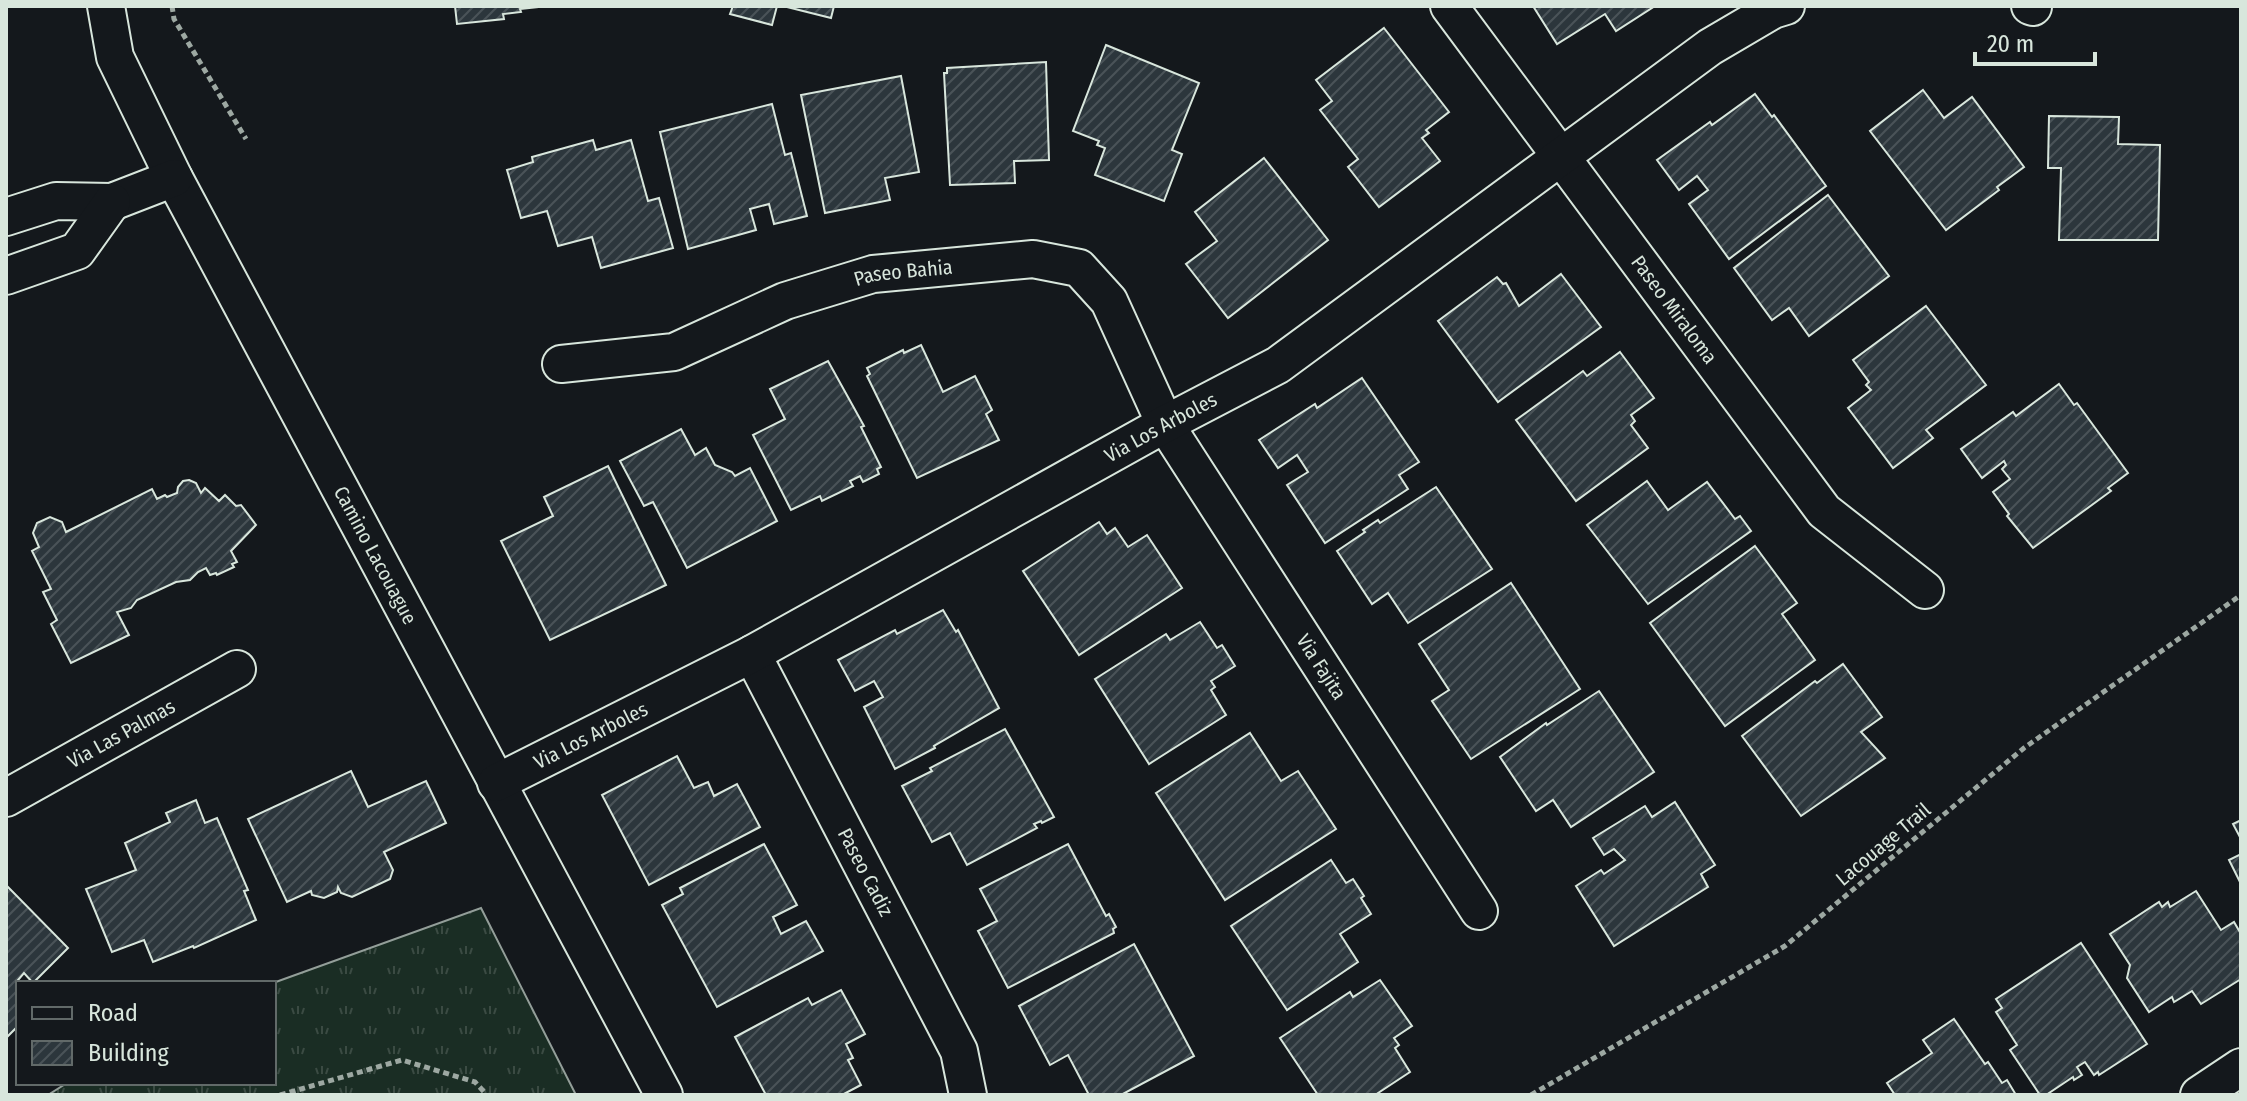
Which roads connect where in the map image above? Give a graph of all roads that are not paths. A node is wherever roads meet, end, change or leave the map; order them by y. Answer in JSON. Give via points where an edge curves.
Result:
{"nodes":[{"id":1,"x":106,"y":6,"type":"edge"},
{"id":2,"x":1449,"y":6,"type":"edge"},
{"id":3,"x":1786,"y":6,"type":"edge"},
{"id":4,"x":1563,"y":156,"type":"junction"},
{"id":5,"x":174,"y":178,"type":"junction"},
{"id":6,"x":112,"y":202,"type":"junction"},
{"id":7,"x":6,"y":217,"type":"edge"},
{"id":8,"x":10,"y":262,"type":"edge"},
{"id":9,"x":561,"y":364,"type":"dead end"},
{"id":10,"x":1165,"y":424,"type":"junction"},
{"id":11,"x":1925,"y":590,"type":"dead end"},
{"id":12,"x":752,"y":654,"type":"junction"},
{"id":13,"x":237,"y":669,"type":"dead end"},
{"id":14,"x":496,"y":783,"type":"junction"},
{"id":15,"x":6,"y":798,"type":"edge"},
{"id":16,"x":1479,"y":911,"type":"dead end"},
{"id":17,"x":2241,"y":1067,"type":"edge"},
{"id":18,"x":664,"y":1095,"type":"edge"},
{"id":19,"x":968,"y":1095,"type":"edge"},
{"id":20,"x":2199,"y":1095,"type":"edge"}],
"edges":[{"from":1,"to":5,"type":"street","name":"Camino Lacouague","via":[[115,57]]},
{"from":2,"to":4,"type":"street","name":"Paseo Miraloma"},
{"from":3,"to":4,"type":"street","name":"Via Los Arboles","via":[[1710,47]]},
{"from":4,"to":10,"type":"street","name":"Via Los Arboles","via":[[1278,365]]},
{"from":4,"to":11,"type":"street","name":"Paseo Miraloma","via":[[1824,511]]},
{"from":5,"to":6,"type":"street"},
{"from":5,"to":14,"type":"street","name":"Camino Lacouague"},
{"from":6,"to":7,"type":"street","via":[[56,201]]},
{"from":6,"to":8,"type":"street","via":[[77,251]]},
{"from":9,"to":10,"type":"street","name":"Paseo Bahia","via":[[674,352],[785,301],[873,274],[1033,259],[1079,268],[1109,301]]},
{"from":10,"to":12,"type":"street","name":"Via Los Arboles"},
{"from":10,"to":16,"type":"street","name":"Via Fajita"},
{"from":12,"to":14,"type":"street","name":"Via Los Arboles"},
{"from":12,"to":19,"type":"street","name":"Paseo Cadiz","via":[[959,1051]]},
{"from":13,"to":15,"type":"street","name":"Via Las Palmas"},
{"from":14,"to":18,"type":"street","name":"Camino Lacouague"},
{"from":17,"to":20,"type":"street"}]}
